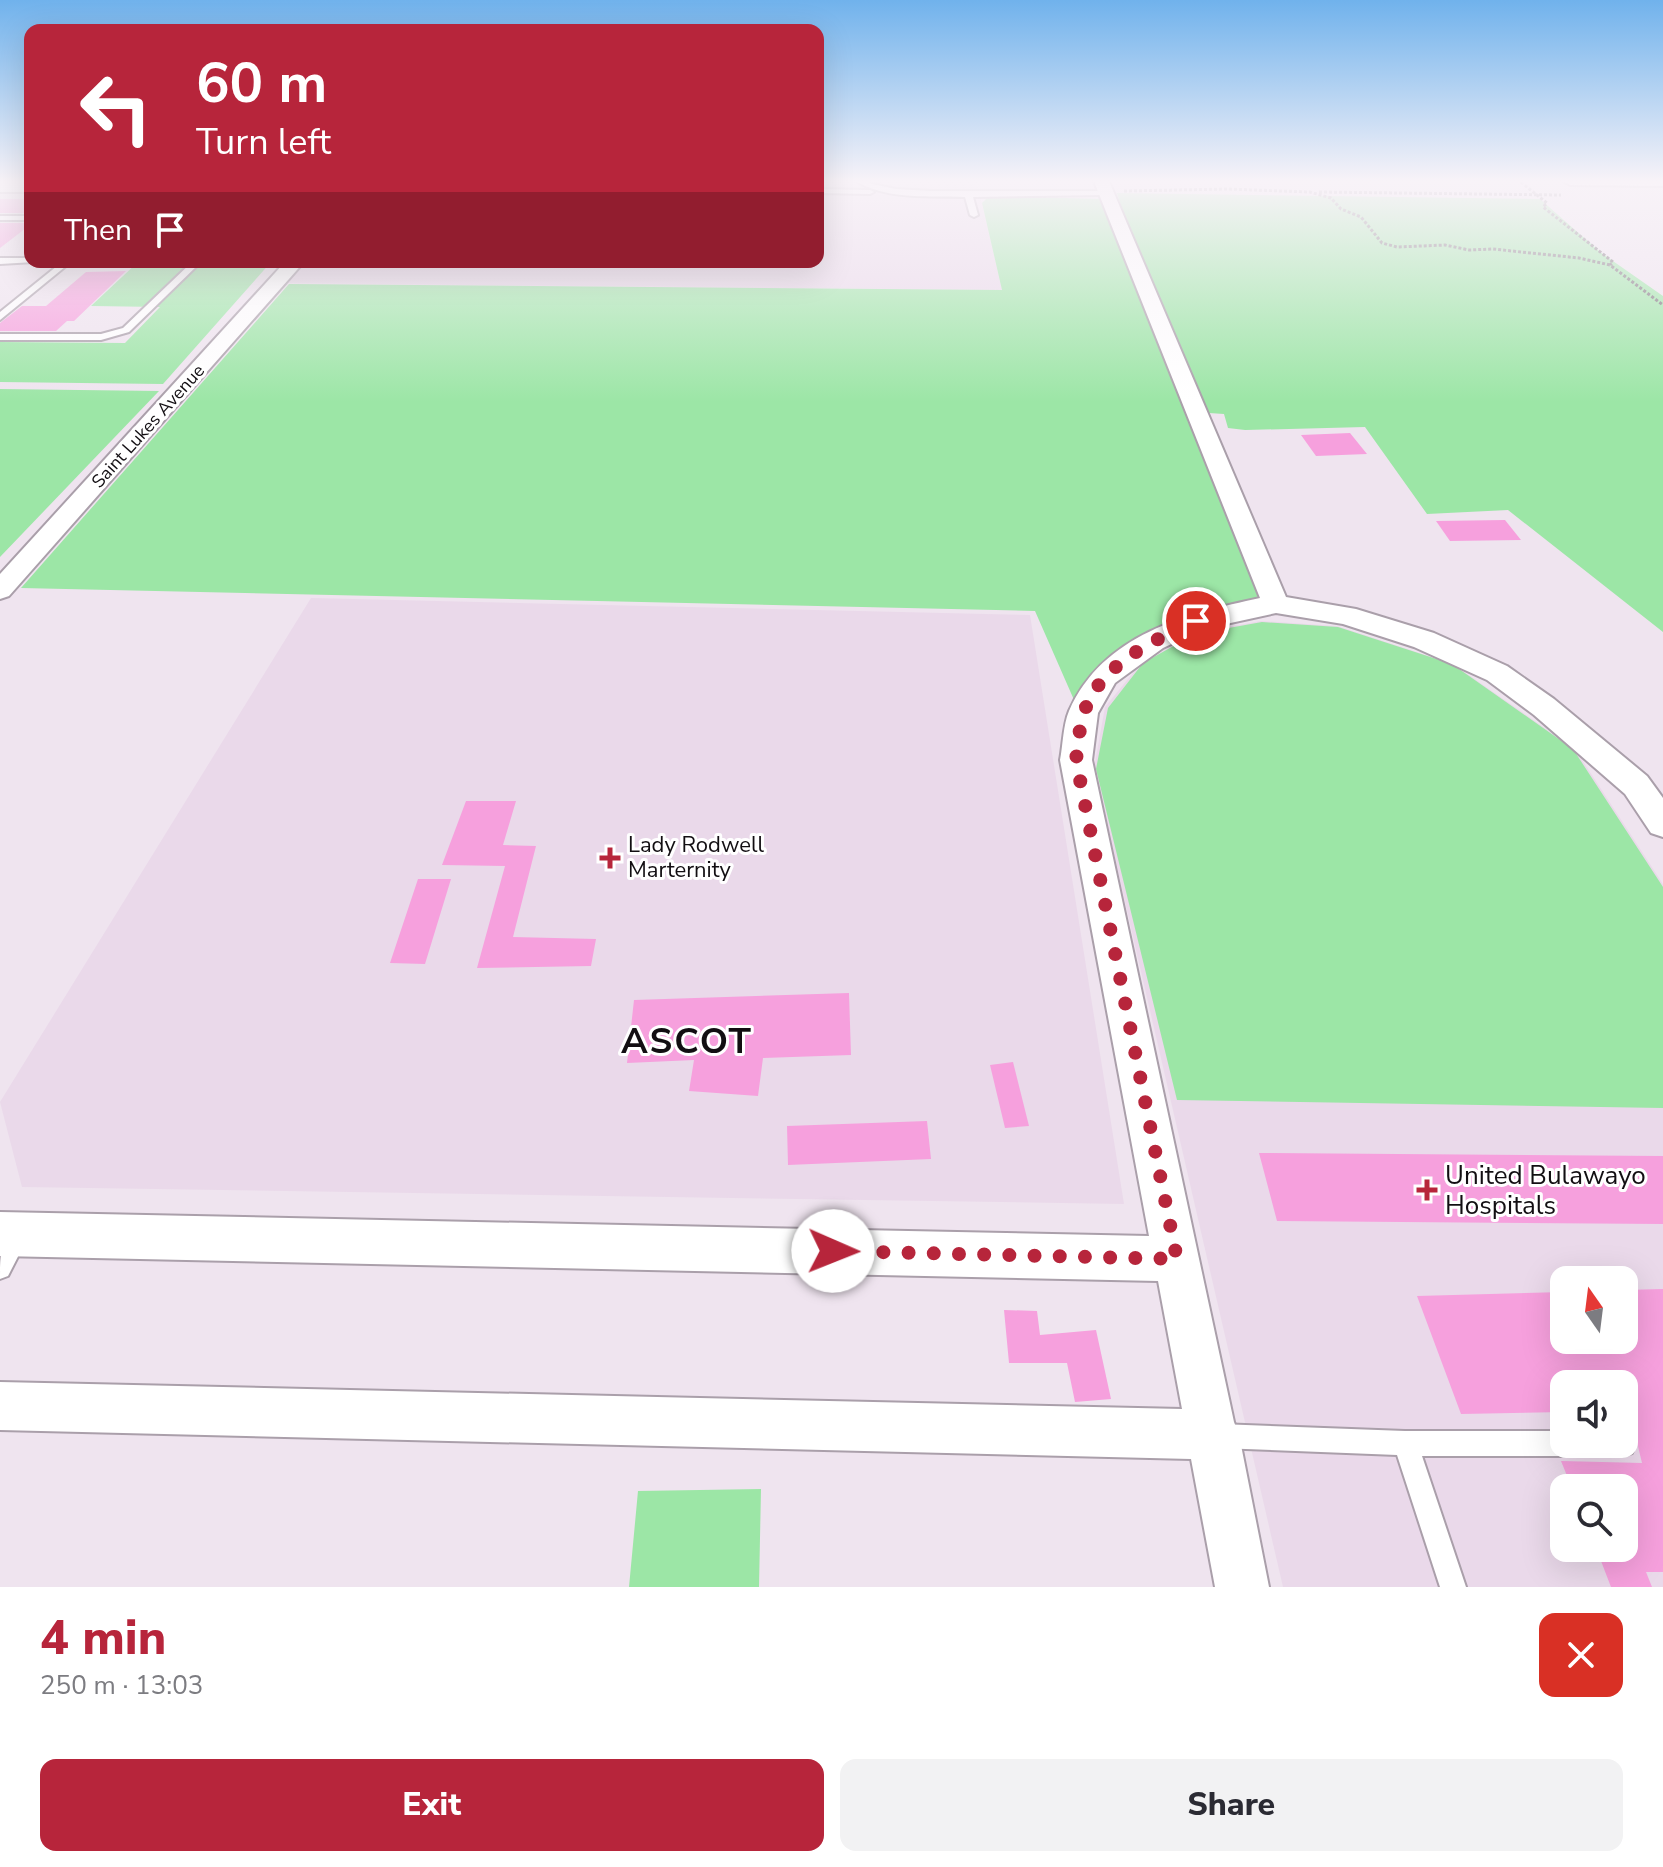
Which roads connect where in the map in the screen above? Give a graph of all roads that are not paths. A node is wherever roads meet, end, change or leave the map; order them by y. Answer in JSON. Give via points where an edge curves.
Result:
{"nodes":[{"id":1,"x":1130,"y":253,"type":"edge"},
{"id":2,"x":0,"y":261,"type":"edge"},
{"id":3,"x":24,"y":261,"type":"edge"},
{"id":4,"x":60,"y":268,"type":"edge"},
{"id":5,"x":191,"y":268,"type":"edge"},
{"id":6,"x":290,"y":268,"type":"edge"},
{"id":7,"x":0,"y":317,"type":"edge"},
{"id":8,"x":0,"y":337,"type":"edge"},
{"id":9,"x":0,"y":590,"type":"edge"},
{"id":10,"x":1276,"y":604,"type":"junction"},
{"id":11,"x":1663,"y":824,"type":"edge"},
{"id":12,"x":6,"y":1245,"type":"edge"},
{"id":13,"x":1177,"y":1259,"type":"junction"},
{"id":14,"x":0,"y":1406,"type":"edge"},
{"id":15,"x":1214,"y":1435,"type":"junction"},
{"id":16,"x":1405,"y":1443,"type":"junction"},
{"id":17,"x":1550,"y":1444,"type":"edge"},
{"id":18,"x":1242,"y":1587,"type":"edge"},
{"id":19,"x":1453,"y":1587,"type":"edge"}],
"edges":[{"from":1,"to":10,"type":"street"},
{"from":2,"to":3,"type":"lane"},
{"from":4,"to":7,"type":"lane"},
{"from":5,"to":8,"type":"lane","via":[[126,330],[101,337]]},
{"from":6,"to":9,"type":"street","name":"Saint Lukes Avenue"},
{"from":10,"to":11,"type":"street","via":[[1346,615],[1424,640],[1497,673],[1636,785]]},
{"from":10,"to":13,"type":"street","via":[[1196,621],[1153,641],[1105,676],[1083,713],[1076,760]]},
{"from":12,"to":13,"type":"street"},
{"from":13,"to":15,"type":"street"},
{"from":14,"to":15,"type":"street"},
{"from":15,"to":16,"type":"lane"},
{"from":15,"to":18,"type":"street"},
{"from":16,"to":17,"type":"lane"},
{"from":16,"to":19,"type":"lane"}]}
